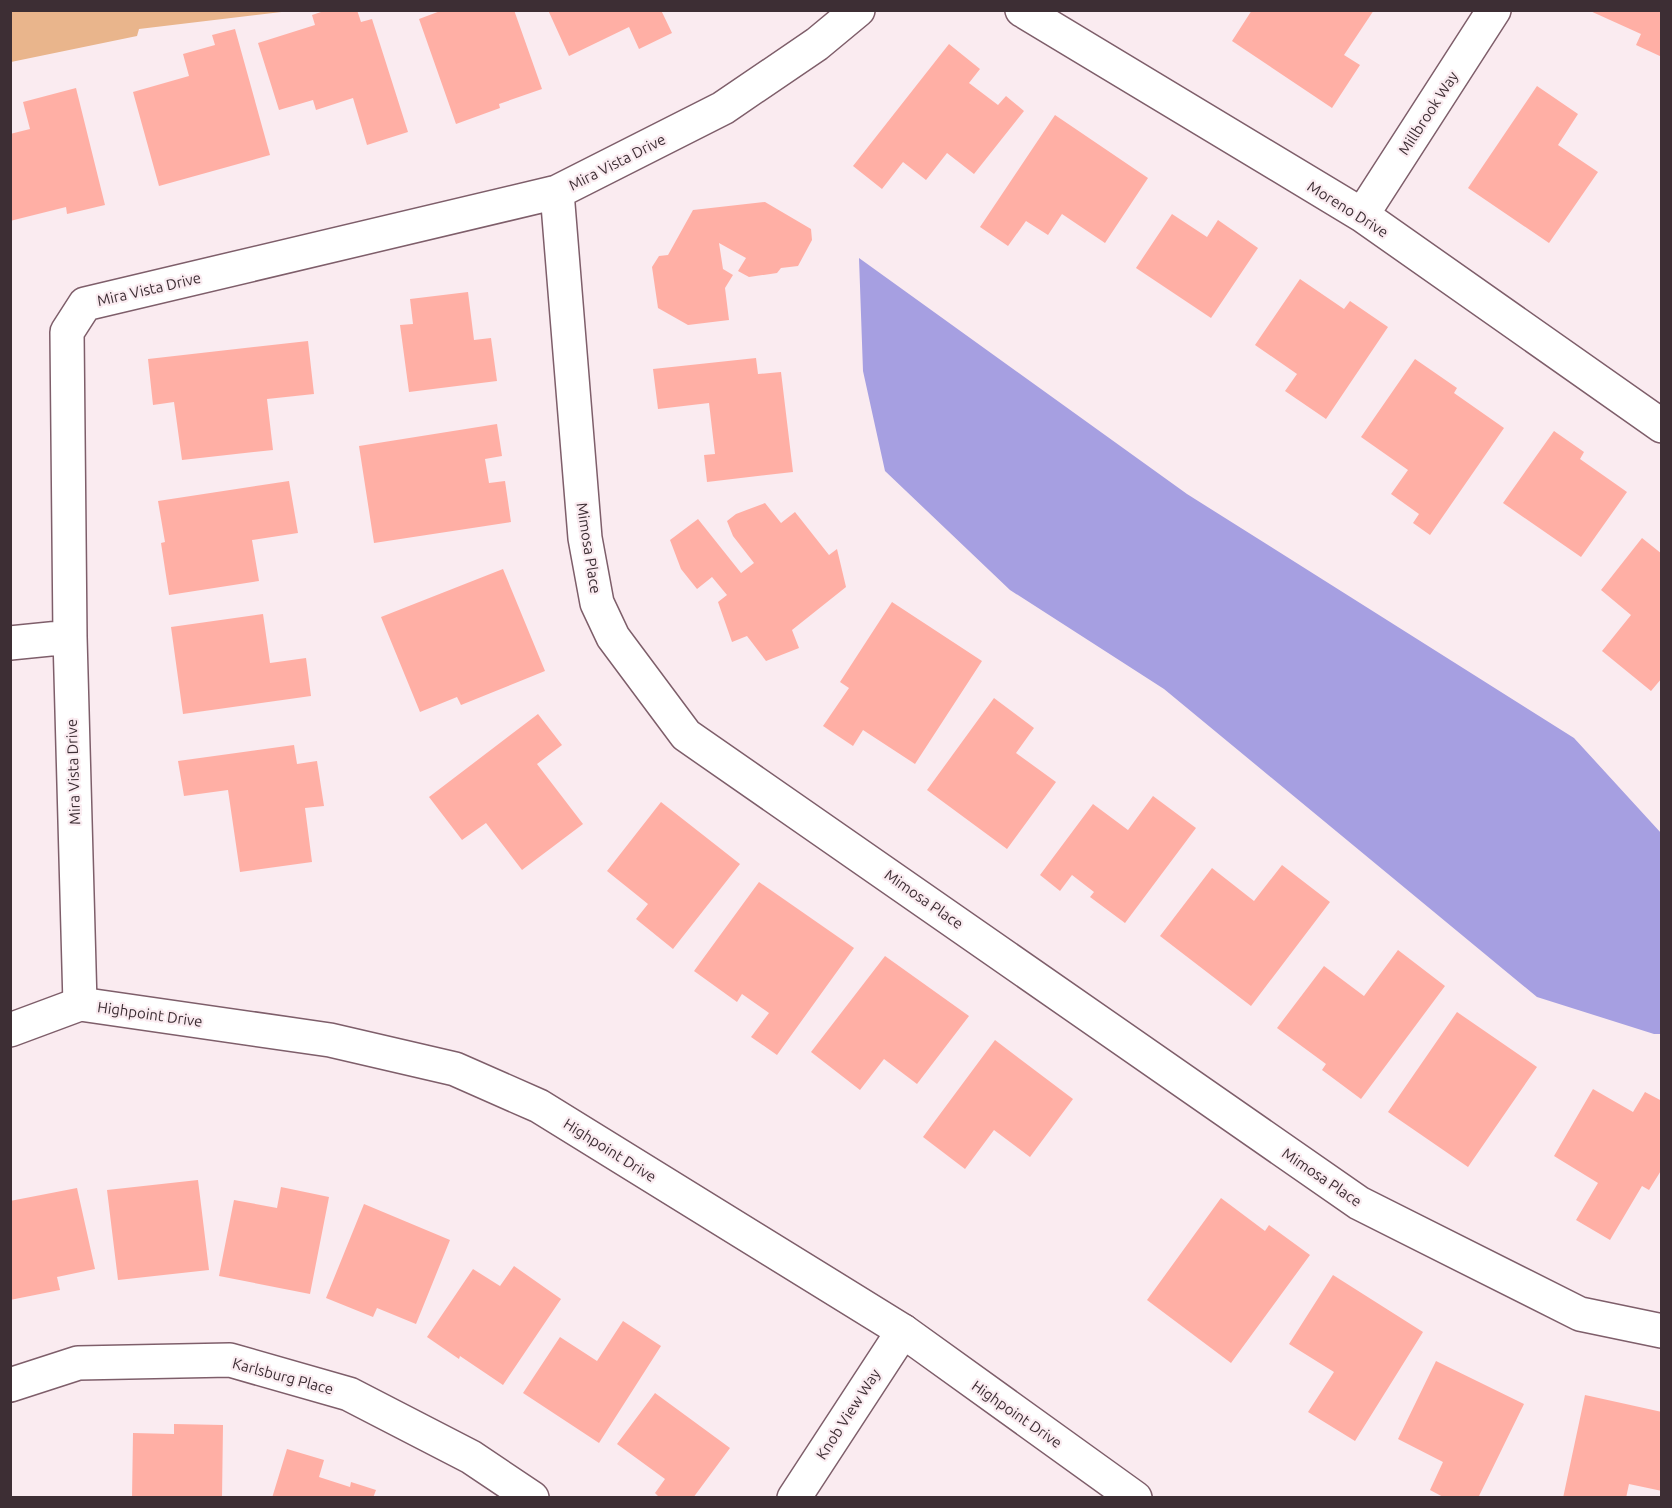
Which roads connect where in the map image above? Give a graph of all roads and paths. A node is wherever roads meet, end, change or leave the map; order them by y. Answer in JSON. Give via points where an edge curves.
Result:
{"nodes":[{"id":1,"x":858,"y":10,"type":"edge"},
{"id":2,"x":1022,"y":10,"type":"edge"},
{"id":3,"x":1494,"y":10,"type":"edge"},
{"id":4,"x":557,"y":192,"type":"junction"},
{"id":5,"x":1362,"y":215,"type":"junction"},
{"id":6,"x":1662,"y":426,"type":"edge"},
{"id":7,"x":70,"y":637,"type":"junction"},
{"id":8,"x":10,"y":643,"type":"edge"},
{"id":9,"x":80,"y":1004,"type":"junction"},
{"id":10,"x":10,"y":1030,"type":"edge"},
{"id":11,"x":903,"y":1331,"type":"junction"},
{"id":12,"x":1662,"y":1331,"type":"edge"},
{"id":13,"x":10,"y":1384,"type":"edge"},
{"id":14,"x":532,"y":1497,"type":"edge"},
{"id":15,"x":794,"y":1497,"type":"edge"},
{"id":16,"x":1135,"y":1497,"type":"edge"}],
"edges":[{"from":1,"to":4,"type":"street","name":"Mira Vista Drive","via":[[817,44],[723,108]]},
{"from":2,"to":5,"type":"street","name":"Moreno Drive"},
{"from":3,"to":5,"type":"street","name":"Millbrook Way"},
{"from":4,"to":7,"type":"street","name":"Mira Vista Drive","via":[[85,304],[68,332]]},
{"from":4,"to":12,"type":"street","name":"Mimosa Place","via":[[585,538],[597,603],[613,637],[686,735],[1359,1203],[1580,1314]]},
{"from":5,"to":6,"type":"street","name":"Moreno Drive"},
{"from":7,"to":8,"type":"street"},
{"from":7,"to":9,"type":"street","name":"Mira Vista Drive"},
{"from":9,"to":10,"type":"street","name":"Highpoint Drive"},
{"from":9,"to":11,"type":"street","name":"Highpoint Drive","via":[[330,1040],[455,1069],[539,1106]]},
{"from":11,"to":15,"type":"street","name":"Knob View Way"},
{"from":11,"to":16,"type":"street","name":"Highpoint Drive"},
{"from":13,"to":14,"type":"street","name":"Karlsburg Place","via":[[78,1363],[230,1360],[349,1394],[471,1457]]}]}
